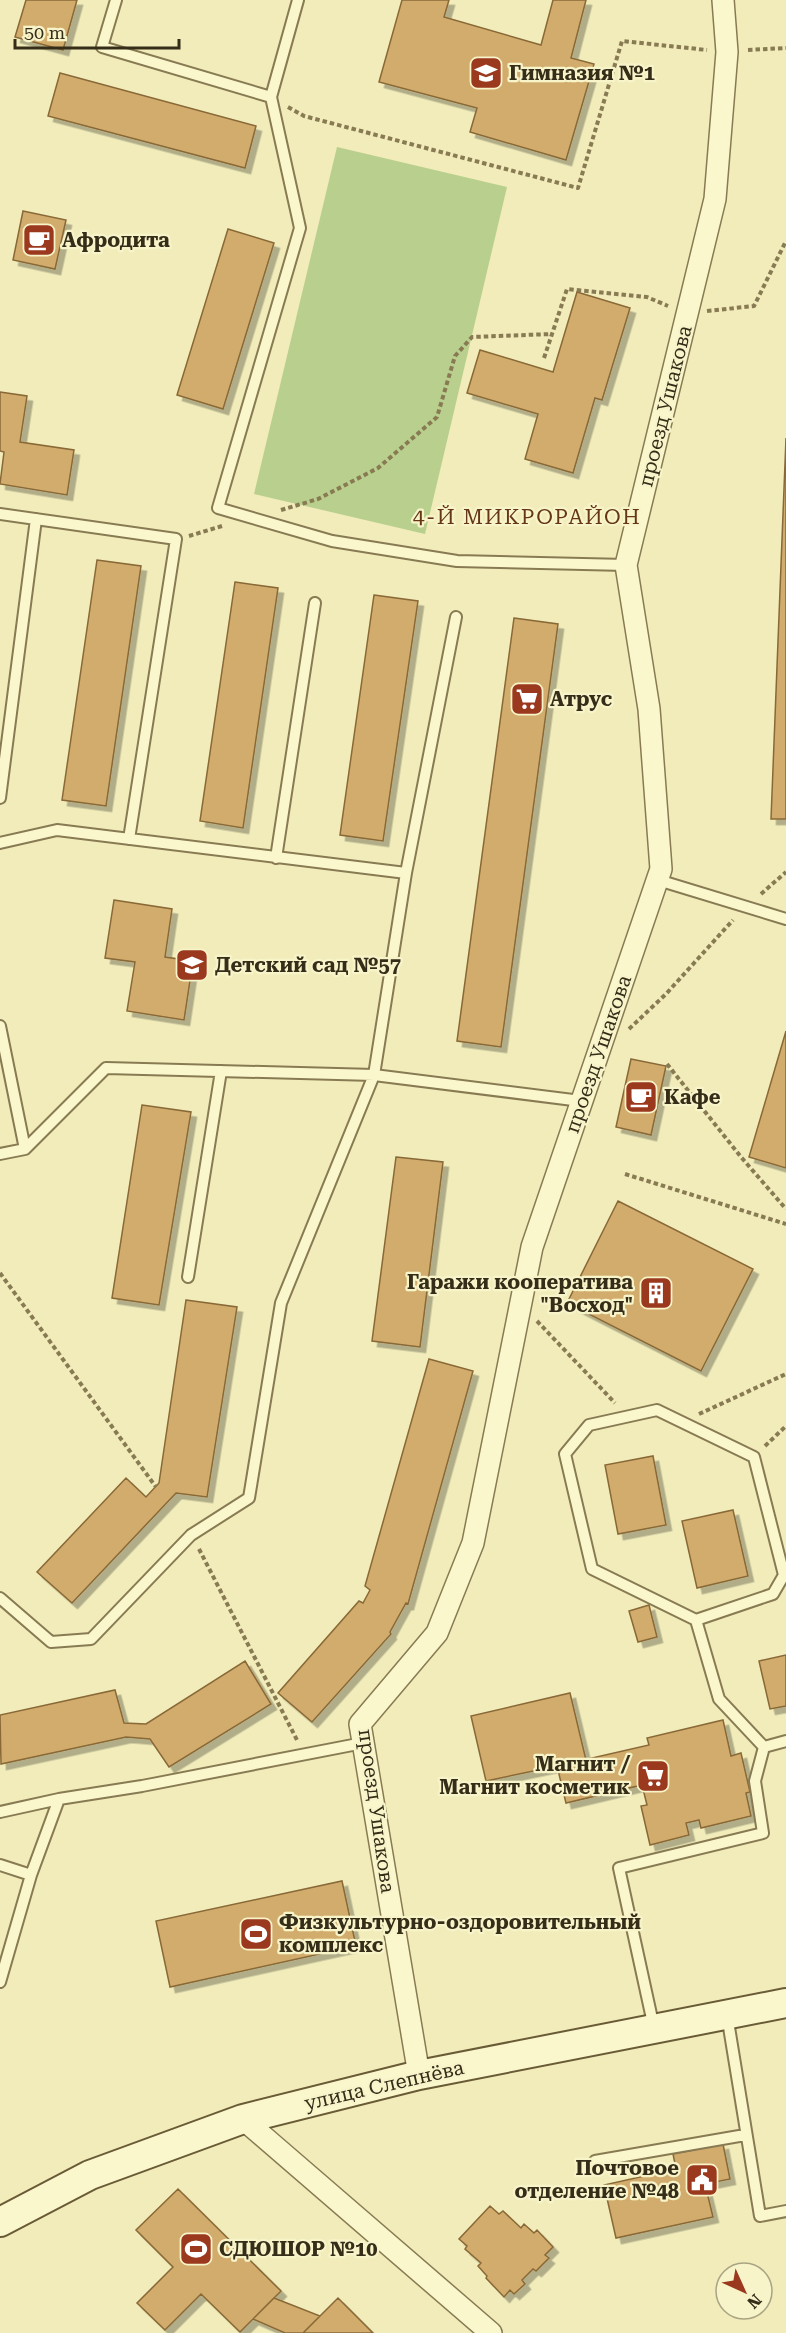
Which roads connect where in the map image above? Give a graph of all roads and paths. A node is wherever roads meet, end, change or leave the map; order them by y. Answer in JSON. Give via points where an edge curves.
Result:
{"nodes":[{"id":1,"x":116,"y":0,"type":"edge"},
{"id":2,"x":298,"y":0,"type":"edge"},
{"id":3,"x":723,"y":0,"type":"edge"},
{"id":4,"x":786,"y":48,"type":"edge"},
{"id":5,"x":728,"y":52,"type":"junction"},
{"id":6,"x":271,"y":97,"type":"junction"},
{"id":7,"x":786,"y":241,"type":"edge"},
{"id":8,"x":687,"y":313,"type":"junction"},
{"id":9,"x":552,"y":334,"type":"junction"},
{"id":10,"x":544,"y":358,"type":"dead end"},
{"id":11,"x":0,"y":514,"type":"edge"},
{"id":12,"x":251,"y":518,"type":"junction"},
{"id":13,"x":36,"y":519,"type":"junction"},
{"id":14,"x":176,"y":539,"type":"junction"},
{"id":15,"x":626,"y":564,"type":"junction"},
{"id":16,"x":315,"y":603,"type":"dead end"},
{"id":17,"x":456,"y":617,"type":"dead end"},
{"id":18,"x":0,"y":798,"type":"edge"},
{"id":19,"x":129,"y":839,"type":"junction"},
{"id":20,"x":0,"y":843,"type":"edge"},
{"id":21,"x":276,"y":858,"type":"junction"},
{"id":22,"x":786,"y":872,"type":"edge"},
{"id":23,"x":405,"y":873,"type":"junction"},
{"id":24,"x":658,"y":880,"type":"junction"},
{"id":25,"x":747,"y":907,"type":"junction"},
{"id":26,"x":786,"y":919,"type":"edge"},
{"id":27,"x":0,"y":1026,"type":"edge"},
{"id":28,"x":626,"y":1032,"type":"dead end"},
{"id":29,"x":667,"y":1064,"type":"dead end"},
{"id":30,"x":221,"y":1071,"type":"junction"},
{"id":31,"x":374,"y":1075,"type":"junction"},
{"id":32,"x":581,"y":1101,"type":"junction"},
{"id":33,"x":25,"y":1149,"type":"junction"},
{"id":34,"x":0,"y":1154,"type":"edge"},
{"id":35,"x":625,"y":1174,"type":"dead end"},
{"id":36,"x":786,"y":1209,"type":"edge"},
{"id":37,"x":786,"y":1224,"type":"edge"},
{"id":38,"x":0,"y":1273,"type":"edge"},
{"id":39,"x":188,"y":1277,"type":"dead end"},
{"id":40,"x":521,"y":1303,"type":"junction"},
{"id":41,"x":786,"y":1374,"type":"edge"},
{"id":42,"x":627,"y":1416,"type":"junction"},
{"id":43,"x":682,"y":1422,"type":"junction"},
{"id":44,"x":786,"y":1426,"type":"edge"},
{"id":45,"x":754,"y":1457,"type":"junction"},
{"id":46,"x":156,"y":1487,"type":"dead end"},
{"id":47,"x":191,"y":1535,"type":"junction"},
{"id":48,"x":0,"y":1598,"type":"edge"},
{"id":49,"x":696,"y":1620,"type":"junction"},
{"id":50,"x":298,"y":1741,"type":"dead end"},
{"id":51,"x":786,"y":1741,"type":"edge"},
{"id":52,"x":363,"y":1743,"type":"junction"},
{"id":53,"x":764,"y":1746,"type":"junction"},
{"id":54,"x":59,"y":1799,"type":"junction"},
{"id":55,"x":0,"y":1812,"type":"edge"},
{"id":56,"x":0,"y":1865,"type":"edge"},
{"id":57,"x":30,"y":1875,"type":"junction"},
{"id":58,"x":0,"y":1982,"type":"edge"},
{"id":59,"x":786,"y":2003,"type":"edge"},
{"id":60,"x":727,"y":2014,"type":"junction"},
{"id":61,"x":654,"y":2029,"type":"junction"},
{"id":62,"x":419,"y":2075,"type":"junction"},
{"id":63,"x":243,"y":2119,"type":"junction"},
{"id":64,"x":745,"y":2135,"type":"junction"},
{"id":65,"x":595,"y":2161,"type":"dead end"},
{"id":66,"x":786,"y":2211,"type":"edge"},
{"id":67,"x":0,"y":2222,"type":"edge"},
{"id":68,"x":491,"y":2333,"type":"edge"}],
"edges":[{"from":1,"to":6,"type":"lane","via":[[102,47]]},
{"from":2,"to":6,"type":"lane"},
{"from":3,"to":5,"type":"street","name":"проезд Ушакова"},
{"from":4,"to":5,"type":"path"},
{"from":5,"to":6,"type":"path","via":[[622,41],[578,188],[304,116]]},
{"from":5,"to":8,"type":"street","name":"проезд Ушакова","via":[[715,199]]},
{"from":6,"to":12,"type":"lane","via":[[300,228],[218,508]]},
{"from":7,"to":8,"type":"path","via":[[754,306]]},
{"from":8,"to":9,"type":"path","via":[[647,297],[567,289]]},
{"from":8,"to":15,"type":"street","name":"проезд Ушакова"},
{"from":9,"to":10,"type":"path"},
{"from":9,"to":12,"type":"path","via":[[472,337],[455,356],[437,417],[378,468],[318,499]]},
{"from":11,"to":13,"type":"lane"},
{"from":12,"to":14,"type":"path"},
{"from":12,"to":15,"type":"lane","via":[[332,541],[457,561]]},
{"from":13,"to":14,"type":"lane"},
{"from":13,"to":18,"type":"lane"},
{"from":14,"to":19,"type":"lane"},
{"from":15,"to":24,"type":"street","name":"проезд Ушакова","via":[[649,709],[662,870]]},
{"from":16,"to":21,"type":"lane"},
{"from":17,"to":23,"type":"lane"},
{"from":19,"to":20,"type":"lane","via":[[57,830]]},
{"from":19,"to":21,"type":"lane"},
{"from":21,"to":23,"type":"lane"},
{"from":22,"to":25,"type":"path"},
{"from":23,"to":31,"type":"lane"},
{"from":24,"to":25,"type":"lane"},
{"from":24,"to":32,"type":"street","name":"проезд Ушакова"},
{"from":25,"to":26,"type":"lane"},
{"from":25,"to":28,"type":"path"},
{"from":27,"to":33,"type":"lane"},
{"from":29,"to":36,"type":"path"},
{"from":30,"to":31,"type":"lane"},
{"from":30,"to":33,"type":"lane","via":[[106,1068]]},
{"from":30,"to":39,"type":"lane"},
{"from":31,"to":32,"type":"lane"},
{"from":31,"to":47,"type":"lane","via":[[281,1303],[249,1498]]},
{"from":32,"to":40,"type":"street","name":"проезд Ушакова","via":[[532,1247]]},
{"from":33,"to":34,"type":"lane"},
{"from":35,"to":37,"type":"path"},
{"from":38,"to":46,"type":"path"},
{"from":40,"to":42,"type":"path"},
{"from":40,"to":52,"type":"street","name":"проезд Ушакова","via":[[473,1543],[437,1633],[360,1724]]},
{"from":41,"to":43,"type":"path"},
{"from":42,"to":43,"type":"lane","via":[[657,1410]]},
{"from":42,"to":49,"type":"lane","via":[[589,1425],[565,1454],[592,1569]]},
{"from":43,"to":45,"type":"lane"},
{"from":44,"to":45,"type":"path"},
{"from":45,"to":49,"type":"lane","via":[[784,1575],[773,1594]]},
{"from":47,"to":48,"type":"lane","via":[[91,1639],[51,1642]]},
{"from":47,"to":50,"type":"path"},
{"from":49,"to":53,"type":"lane","via":[[719,1699]]},
{"from":51,"to":53,"type":"lane"},
{"from":52,"to":54,"type":"lane"},
{"from":52,"to":62,"type":"street","name":"проезд Ушакова"},
{"from":53,"to":61,"type":"lane","via":[[755,1781],[763,1833],[619,1868]]},
{"from":54,"to":55,"type":"lane"},
{"from":54,"to":57,"type":"lane"},
{"from":56,"to":57,"type":"lane"},
{"from":57,"to":58,"type":"lane"},
{"from":59,"to":60,"type":"street","name":"улица Слепнёва"},
{"from":60,"to":61,"type":"street","name":"улица Слепнёва"},
{"from":60,"to":64,"type":"lane"},
{"from":61,"to":62,"type":"street","name":"улица Слепнёва"},
{"from":62,"to":63,"type":"street","name":"улица Слепнёва"},
{"from":63,"to":67,"type":"street","name":"улица Слепнёва","via":[[90,2175]]},
{"from":63,"to":68,"type":"street"},
{"from":64,"to":65,"type":"lane"},
{"from":64,"to":66,"type":"lane","via":[[760,2216]]}]}
